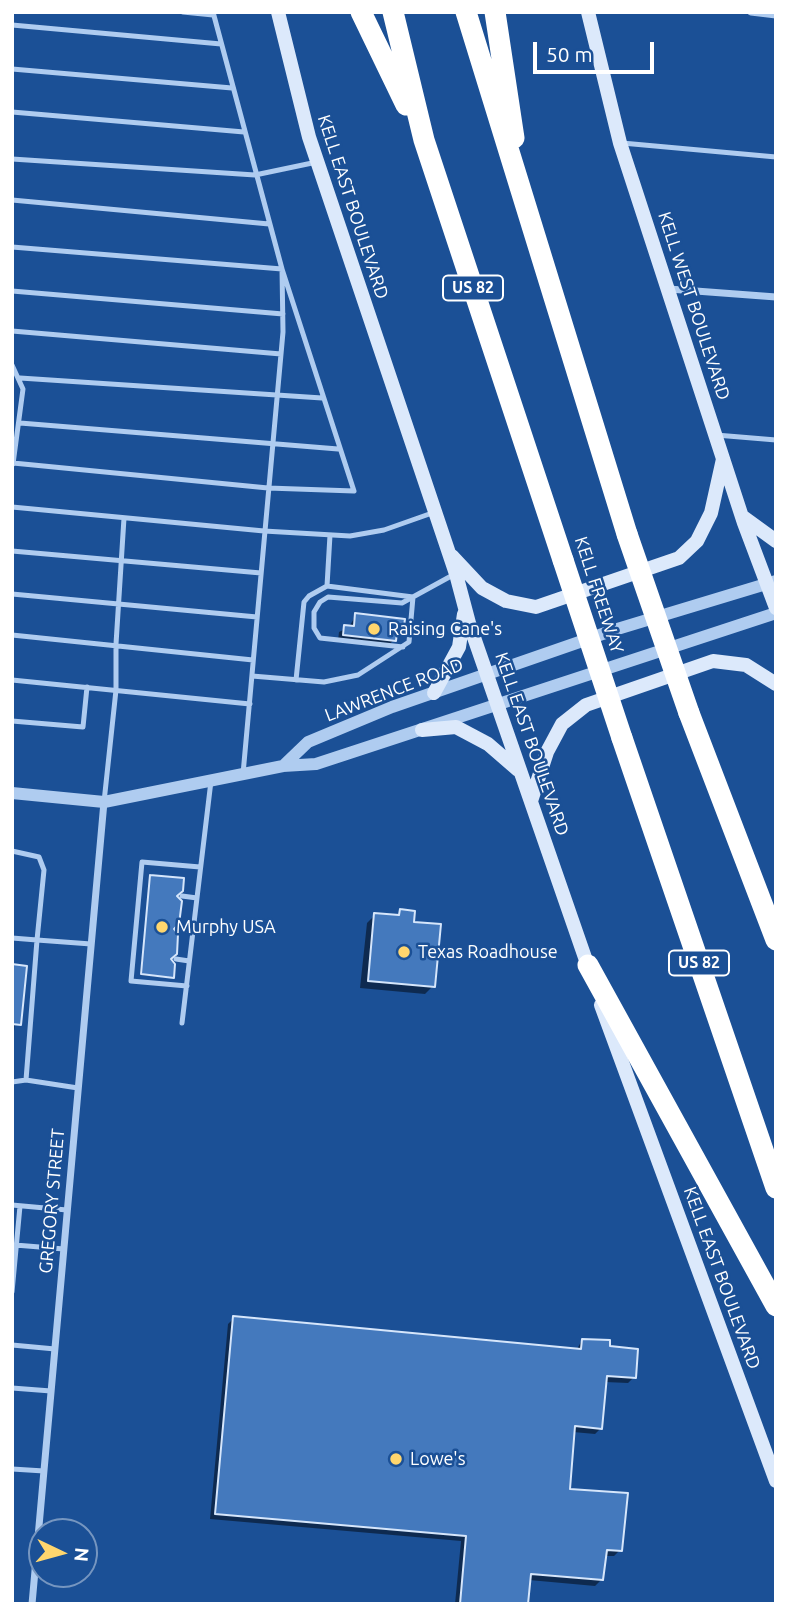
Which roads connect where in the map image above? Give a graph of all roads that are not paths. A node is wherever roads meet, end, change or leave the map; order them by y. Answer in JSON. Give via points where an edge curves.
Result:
{"nodes":[{"id":1,"x":183,"y":12,"type":"edge"},
{"id":2,"x":278,"y":12,"type":"edge"},
{"id":3,"x":361,"y":12,"type":"edge"},
{"id":4,"x":393,"y":12,"type":"edge"},
{"id":5,"x":466,"y":12,"type":"edge"},
{"id":6,"x":495,"y":12,"type":"edge"},
{"id":7,"x":588,"y":12,"type":"edge"},
{"id":8,"x":751,"y":12,"type":"edge"},
{"id":9,"x":213,"y":14,"type":"edge"},
{"id":10,"x":776,"y":15,"type":"edge"},
{"id":11,"x":12,"y":25,"type":"edge"},
{"id":12,"x":221,"y":44,"type":"junction"},
{"id":13,"x":12,"y":69,"type":"edge"},
{"id":14,"x":232,"y":88,"type":"junction"},
{"id":15,"x":12,"y":112,"type":"edge"},
{"id":16,"x":244,"y":132,"type":"junction"},
{"id":17,"x":424,"y":140,"type":"junction"},
{"id":18,"x":620,"y":143,"type":"junction"},
{"id":19,"x":776,"y":158,"type":"edge"},
{"id":20,"x":12,"y":159,"type":"edge"},
{"id":21,"x":317,"y":162,"type":"junction"},
{"id":22,"x":255,"y":175,"type":"junction"},
{"id":23,"x":521,"y":196,"type":"junction"},
{"id":24,"x":12,"y":200,"type":"edge"},
{"id":25,"x":269,"y":223,"type":"junction"},
{"id":26,"x":12,"y":247,"type":"edge"},
{"id":27,"x":282,"y":268,"type":"junction"},
{"id":28,"x":668,"y":289,"type":"junction"},
{"id":29,"x":12,"y":291,"type":"edge"},
{"id":30,"x":776,"y":297,"type":"edge"},
{"id":31,"x":283,"y":314,"type":"junction"},
{"id":32,"x":12,"y":331,"type":"edge"},
{"id":33,"x":281,"y":355,"type":"junction"},
{"id":34,"x":12,"y":365,"type":"edge"},
{"id":35,"x":20,"y":378,"type":"junction"},
{"id":36,"x":277,"y":395,"type":"junction"},
{"id":37,"x":322,"y":398,"type":"junction"},
{"id":38,"x":20,"y":423,"type":"junction"},
{"id":39,"x":715,"y":435,"type":"junction"},
{"id":40,"x":776,"y":440,"type":"edge"},
{"id":41,"x":273,"y":442,"type":"junction"},
{"id":42,"x":338,"y":449,"type":"junction"},
{"id":43,"x":723,"y":458,"type":"junction"},
{"id":44,"x":13,"y":464,"type":"edge"},
{"id":45,"x":268,"y":488,"type":"junction"},
{"id":46,"x":12,"y":507,"type":"edge"},
{"id":47,"x":435,"y":512,"type":"junction"},
{"id":48,"x":742,"y":516,"type":"junction"},
{"id":49,"x":124,"y":518,"type":"junction"},
{"id":50,"x":264,"y":531,"type":"junction"},
{"id":51,"x":330,"y":535,"type":"junction"},
{"id":52,"x":776,"y":541,"type":"edge"},
{"id":53,"x":12,"y":551,"type":"edge"},
{"id":54,"x":448,"y":552,"type":"junction"},
{"id":55,"x":121,"y":562,"type":"junction"},
{"id":56,"x":261,"y":573,"type":"junction"},
{"id":57,"x":456,"y":574,"type":"junction"},
{"id":58,"x":771,"y":582,"type":"edge"},
{"id":59,"x":327,"y":586,"type":"junction"},
{"id":60,"x":12,"y":593,"type":"edge"},
{"id":61,"x":413,"y":597,"type":"junction"},
{"id":62,"x":118,"y":604,"type":"junction"},
{"id":63,"x":464,"y":606,"type":"junction"},
{"id":64,"x":776,"y":611,"type":"edge"},
{"id":65,"x":257,"y":617,"type":"junction"},
{"id":66,"x":12,"y":635,"type":"edge"},
{"id":67,"x":116,"y":645,"type":"junction"},
{"id":68,"x":403,"y":647,"type":"junction"},
{"id":69,"x":253,"y":660,"type":"junction"},
{"id":70,"x":488,"y":674,"type":"junction"},
{"id":71,"x":252,"y":676,"type":"junction"},
{"id":72,"x":12,"y":680,"type":"edge"},
{"id":73,"x":296,"y":680,"type":"junction"},
{"id":74,"x":776,"y":684,"type":"edge"},
{"id":75,"x":87,"y":687,"type":"junction"},
{"id":76,"x":116,"y":690,"type":"junction"},
{"id":77,"x":434,"y":693,"type":"junction"},
{"id":78,"x":250,"y":704,"type":"junction"},
{"id":79,"x":498,"y":704,"type":"junction"},
{"id":80,"x":12,"y":721,"type":"edge"},
{"id":81,"x":422,"y":730,"type":"junction"},
{"id":82,"x":283,"y":766,"type":"junction"},
{"id":83,"x":243,"y":774,"type":"junction"},
{"id":84,"x":522,"y":776,"type":"junction"},
{"id":85,"x":211,"y":781,"type":"junction"},
{"id":86,"x":12,"y":793,"type":"edge"},
{"id":87,"x":104,"y":802,"type":"junction"},
{"id":88,"x":531,"y":802,"type":"junction"},
{"id":89,"x":12,"y":851,"type":"edge"},
{"id":90,"x":200,"y":867,"type":"junction"},
{"id":91,"x":139,"y":891,"type":"junction"},
{"id":92,"x":148,"y":892,"type":"dead end"},
{"id":93,"x":182,"y":896,"type":"dead end"},
{"id":94,"x":197,"y":898,"type":"junction"},
{"id":95,"x":136,"y":925,"type":"junction"},
{"id":96,"x":145,"y":926,"type":"dead end"},
{"id":97,"x":179,"y":929,"type":"dead end"},
{"id":98,"x":193,"y":931,"type":"junction"},
{"id":99,"x":12,"y":938,"type":"edge"},
{"id":100,"x":37,"y":940,"type":"junction"},
{"id":101,"x":776,"y":940,"type":"edge"},
{"id":102,"x":91,"y":944,"type":"junction"},
{"id":103,"x":133,"y":955,"type":"junction"},
{"id":104,"x":142,"y":956,"type":"dead end"},
{"id":105,"x":176,"y":959,"type":"dead end"},
{"id":106,"x":189,"y":961,"type":"junction"},
{"id":107,"x":588,"y":965,"type":"junction"},
{"id":108,"x":187,"y":986,"type":"junction"},
{"id":109,"x":182,"y":1023,"type":"dead end"},
{"id":110,"x":26,"y":1080,"type":"junction"},
{"id":111,"x":12,"y":1082,"type":"edge"},
{"id":112,"x":78,"y":1088,"type":"junction"},
{"id":113,"x":776,"y":1188,"type":"edge"},
{"id":114,"x":12,"y":1205,"type":"edge"},
{"id":115,"x":20,"y":1206,"type":"junction"},
{"id":116,"x":67,"y":1210,"type":"junction"},
{"id":117,"x":14,"y":1245,"type":"edge"},
{"id":118,"x":64,"y":1249,"type":"junction"},
{"id":119,"x":12,"y":1292,"type":"edge"},
{"id":120,"x":776,"y":1306,"type":"edge"},
{"id":121,"x":12,"y":1345,"type":"edge"},
{"id":122,"x":55,"y":1349,"type":"junction"},
{"id":123,"x":12,"y":1388,"type":"edge"},
{"id":124,"x":51,"y":1391,"type":"junction"},
{"id":125,"x":12,"y":1469,"type":"edge"},
{"id":126,"x":44,"y":1471,"type":"junction"},
{"id":127,"x":776,"y":1480,"type":"edge"},
{"id":128,"x":32,"y":1604,"type":"edge"}],
"edges":[{"from":1,"to":9,"type":"lane"},
{"from":2,"to":21,"type":"main road","name":"KELL EAST BOULEVARD"},
{"from":3,"to":17,"type":"highway"},
{"from":4,"to":17,"type":"highway","name":"KELL FREEWAY","number":"US 82"},
{"from":5,"to":23,"type":"highway"},
{"from":6,"to":23,"type":"highway"},
{"from":7,"to":18,"type":"main road","name":"KELL WEST BOULEVARD"},
{"from":8,"to":10,"type":"street"},
{"from":9,"to":12,"type":"lane"},
{"from":11,"to":12,"type":"lane"},
{"from":12,"to":14,"type":"lane"},
{"from":13,"to":14,"type":"lane"},
{"from":14,"to":16,"type":"lane"},
{"from":15,"to":16,"type":"lane"},
{"from":16,"to":22,"type":"lane"},
{"from":17,"to":113,"type":"highway","name":"KELL FREEWAY","number":"US 82","bridge":true},
{"from":18,"to":19,"type":"lane"},
{"from":18,"to":28,"type":"main road","name":"KELL WEST BOULEVARD"},
{"from":20,"to":22,"type":"lane"},
{"from":21,"to":22,"type":"lane"},
{"from":21,"to":47,"type":"main road","name":"KELL EAST BOULEVARD"},
{"from":22,"to":25,"type":"lane"},
{"from":23,"to":101,"type":"highway","bridge":true,"via":[[627,534]]},
{"from":24,"to":25,"type":"lane"},
{"from":25,"to":27,"type":"lane"},
{"from":26,"to":27,"type":"lane"},
{"from":27,"to":31,"type":"lane"},
{"from":27,"to":37,"type":"lane"},
{"from":28,"to":30,"type":"street"},
{"from":28,"to":39,"type":"main road","name":"KELL WEST BOULEVARD"},
{"from":29,"to":31,"type":"lane"},
{"from":31,"to":33,"type":"lane"},
{"from":32,"to":33,"type":"lane"},
{"from":33,"to":36,"type":"lane"},
{"from":34,"to":35,"type":"lane"},
{"from":35,"to":36,"type":"lane"},
{"from":35,"to":38,"type":"lane"},
{"from":36,"to":37,"type":"lane"},
{"from":36,"to":41,"type":"lane"},
{"from":37,"to":42,"type":"lane"},
{"from":38,"to":41,"type":"lane"},
{"from":38,"to":44,"type":"lane"},
{"from":39,"to":40,"type":"lane"},
{"from":39,"to":43,"type":"main road","name":"KELL WEST BOULEVARD"},
{"from":41,"to":42,"type":"lane"},
{"from":41,"to":45,"type":"lane"},
{"from":42,"to":45,"type":"lane","via":[[354,491]]},
{"from":43,"to":48,"type":"main road","name":"KELL WEST BOULEVARD"},
{"from":43,"to":54,"type":"main road","via":[[711,513],[697,541],[678,558],[549,603],[536,607],[506,601],[482,587]]},
{"from":44,"to":45,"type":"lane"},
{"from":45,"to":50,"type":"lane"},
{"from":46,"to":49,"type":"lane"},
{"from":47,"to":51,"type":"lane","via":[[384,530]]},
{"from":47,"to":54,"type":"main road","name":"KELL EAST BOULEVARD"},
{"from":48,"to":52,"type":"main road"},
{"from":48,"to":58,"type":"main road","name":"KELL WEST BOULEVARD"},
{"from":49,"to":50,"type":"lane"},
{"from":49,"to":55,"type":"lane"},
{"from":50,"to":51,"type":"lane"},
{"from":50,"to":56,"type":"lane"},
{"from":51,"to":59,"type":"lane"},
{"from":53,"to":55,"type":"lane"},
{"from":54,"to":57,"type":"main road","name":"KELL EAST BOULEVARD"},
{"from":55,"to":56,"type":"lane"},
{"from":55,"to":62,"type":"lane"},
{"from":56,"to":65,"type":"lane"},
{"from":57,"to":61,"type":"lane"},
{"from":57,"to":63,"type":"main road","name":"KELL EAST BOULEVARD"},
{"from":58,"to":64,"type":"main road","name":"KELL WEST BOULEVARD"},
{"from":58,"to":70,"type":"street","name":"LAWRENCE ROAD"},
{"from":59,"to":61,"type":"lane"},
{"from":59,"to":73,"type":"lane","via":[[304,602]]},
{"from":60,"to":62,"type":"lane"},
{"from":61,"to":68,"type":"lane","via":[[409,642]]},
{"from":61,"to":68,"type":"lane","via":[[402,603],[328,597],[314,612],[314,628],[320,638]]},
{"from":62,"to":65,"type":"lane"},
{"from":62,"to":67,"type":"lane"},
{"from":63,"to":70,"type":"main road","name":"KELL EAST BOULEVARD"},
{"from":63,"to":77,"type":"main road","via":[[460,647]]},
{"from":64,"to":79,"type":"street"},
{"from":65,"to":69,"type":"lane"},
{"from":66,"to":67,"type":"lane"},
{"from":67,"to":69,"type":"lane"},
{"from":67,"to":76,"type":"lane"},
{"from":68,"to":73,"type":"lane","via":[[358,675],[324,682]]},
{"from":69,"to":71,"type":"lane"},
{"from":70,"to":77,"type":"street","name":"LAWRENCE ROAD"},
{"from":70,"to":79,"type":"main road","name":"KELL EAST BOULEVARD"},
{"from":71,"to":73,"type":"lane"},
{"from":71,"to":78,"type":"lane"},
{"from":72,"to":75,"type":"lane"},
{"from":74,"to":88,"type":"main road","via":[[746,665],[713,661],[586,705],[562,724],[547,752]]},
{"from":75,"to":76,"type":"lane"},
{"from":75,"to":80,"type":"lane","via":[[83,727]]},
{"from":76,"to":78,"type":"lane"},
{"from":76,"to":87,"type":"lane"},
{"from":77,"to":82,"type":"street","name":"LAWRENCE ROAD","via":[[308,742]]},
{"from":78,"to":83,"type":"lane"},
{"from":79,"to":81,"type":"street"},
{"from":79,"to":84,"type":"main road","name":"KELL EAST BOULEVARD"},
{"from":81,"to":82,"type":"street","via":[[316,764]]},
{"from":81,"to":84,"type":"main road","via":[[456,727],[475,735],[514,764]]},
{"from":82,"to":83,"type":"street"},
{"from":83,"to":85,"type":"street"},
{"from":84,"to":88,"type":"main road","name":"KELL EAST BOULEVARD"},
{"from":85,"to":87,"type":"street"},
{"from":85,"to":90,"type":"lane"},
{"from":86,"to":87,"type":"street"},
{"from":87,"to":102,"type":"street","name":"GREGORY STREET"},
{"from":88,"to":107,"type":"main road","name":"KELL EAST BOULEVARD"},
{"from":89,"to":100,"type":"lane","via":[[39,857],[44,870]]},
{"from":90,"to":91,"type":"lane","via":[[142,862]]},
{"from":90,"to":94,"type":"lane"},
{"from":91,"to":92,"type":"lane"},
{"from":91,"to":95,"type":"lane"},
{"from":93,"to":94,"type":"lane"},
{"from":94,"to":98,"type":"lane"},
{"from":95,"to":96,"type":"lane"},
{"from":95,"to":103,"type":"lane"},
{"from":97,"to":98,"type":"lane"},
{"from":98,"to":106,"type":"lane"},
{"from":99,"to":100,"type":"lane"},
{"from":100,"to":102,"type":"lane"},
{"from":100,"to":110,"type":"lane"},
{"from":102,"to":112,"type":"street","name":"GREGORY STREET"},
{"from":103,"to":104,"type":"lane"},
{"from":103,"to":108,"type":"lane","via":[[131,981]]},
{"from":105,"to":106,"type":"lane"},
{"from":106,"to":108,"type":"lane"},
{"from":107,"to":120,"type":"highway"},
{"from":107,"to":127,"type":"main road","name":"KELL EAST BOULEVARD"},
{"from":108,"to":109,"type":"lane"},
{"from":110,"to":111,"type":"lane"},
{"from":110,"to":112,"type":"lane"},
{"from":112,"to":116,"type":"street","name":"GREGORY STREET"},
{"from":114,"to":115,"type":"lane"},
{"from":115,"to":116,"type":"lane"},
{"from":115,"to":117,"type":"lane"},
{"from":116,"to":118,"type":"street","name":"GREGORY STREET"},
{"from":117,"to":118,"type":"lane"},
{"from":117,"to":119,"type":"lane"},
{"from":118,"to":122,"type":"street","name":"GREGORY STREET"},
{"from":121,"to":122,"type":"lane"},
{"from":122,"to":124,"type":"street","name":"GREGORY STREET"},
{"from":123,"to":124,"type":"lane"},
{"from":124,"to":126,"type":"street","name":"GREGORY STREET"},
{"from":125,"to":126,"type":"lane"},
{"from":126,"to":128,"type":"street","name":"GREGORY STREET"}]}
